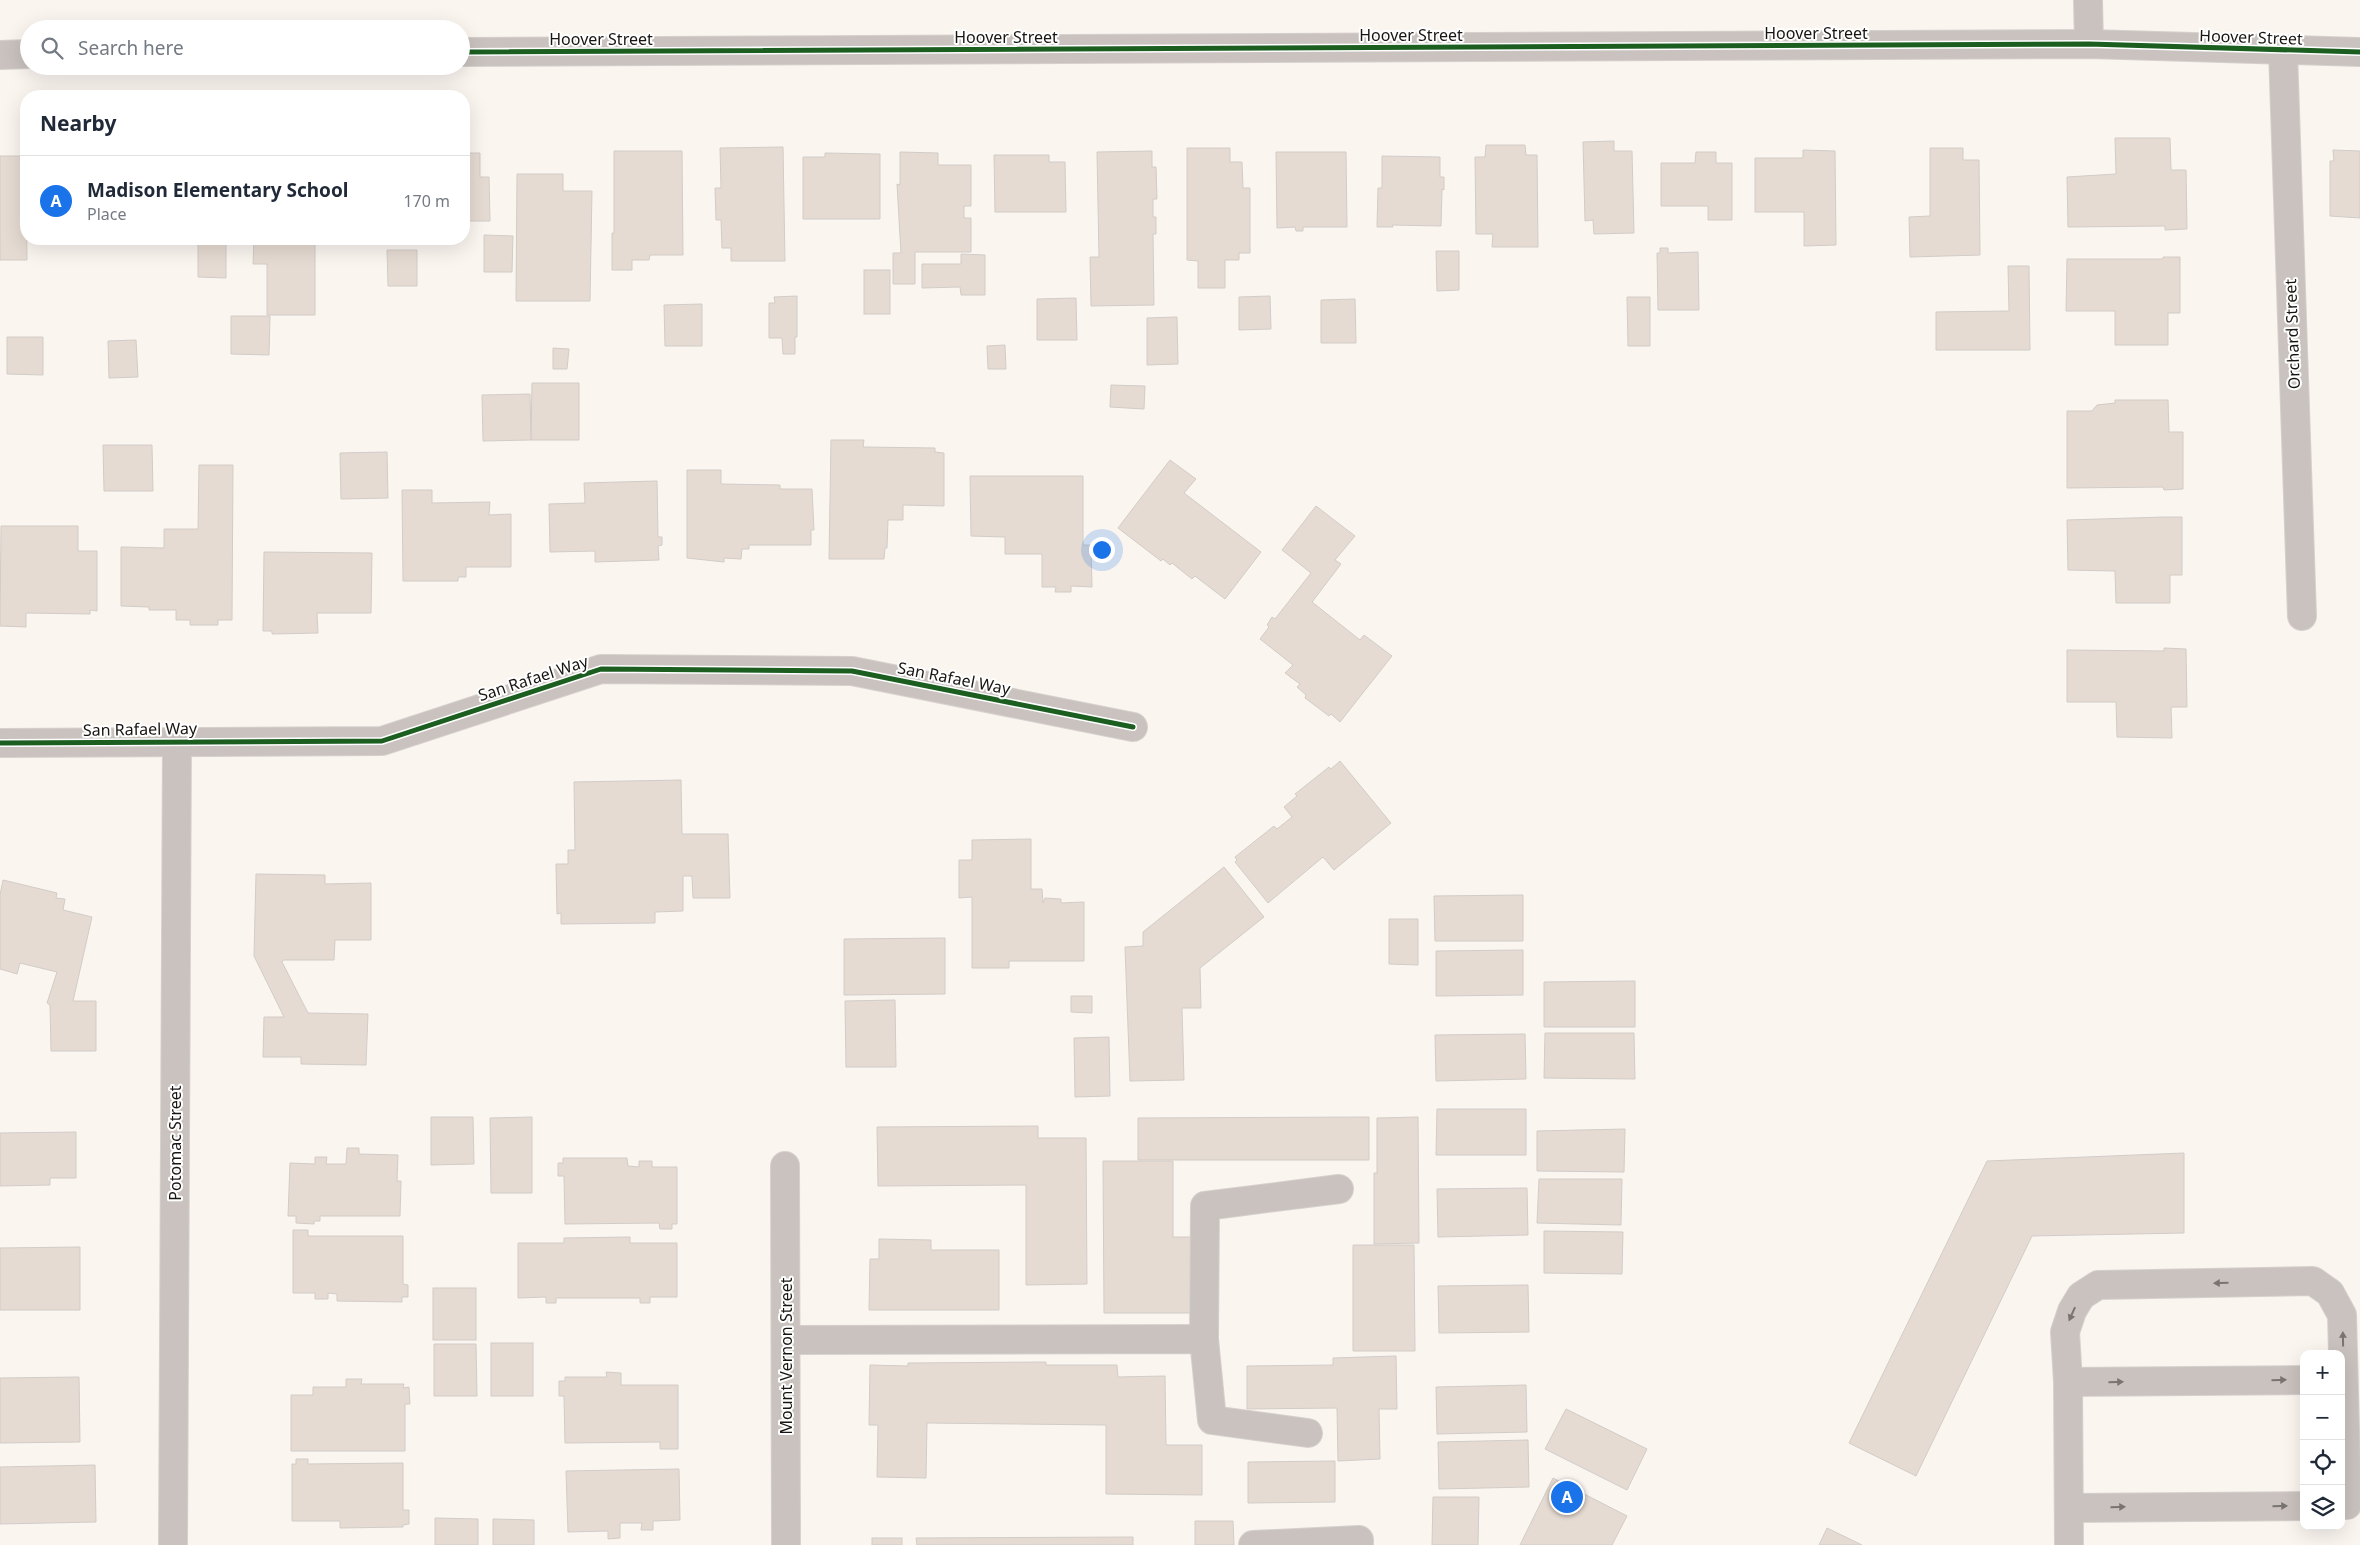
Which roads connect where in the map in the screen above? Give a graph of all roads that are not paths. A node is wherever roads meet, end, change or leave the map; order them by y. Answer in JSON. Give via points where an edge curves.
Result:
{"nodes":[{"id":1,"x":2088,"y":0,"type":"edge"},
{"id":2,"x":2089,"y":44,"type":"junction"},
{"id":3,"x":470,"y":52,"type":"edge"},
{"id":4,"x":2282,"y":52,"type":"junction"},
{"id":5,"x":2360,"y":52,"type":"edge"},
{"id":6,"x":0,"y":54,"type":"edge"},
{"id":7,"x":20,"y":54,"type":"edge"},
{"id":8,"x":2302,"y":616,"type":"dead end"},
{"id":9,"x":1134,"y":727,"type":"dead end"},
{"id":10,"x":177,"y":741,"type":"junction"},
{"id":11,"x":0,"y":743,"type":"edge"},
{"id":12,"x":785,"y":1166,"type":"dead end"},
{"id":13,"x":1339,"y":1189,"type":"dead end"},
{"id":14,"x":1204,"y":1339,"type":"junction"},
{"id":15,"x":786,"y":1340,"type":"junction"},
{"id":16,"x":2342,"y":1350,"type":"edge"},
{"id":17,"x":2068,"y":1379,"type":"junction"},
{"id":18,"x":2300,"y":1380,"type":"edge"},
{"id":19,"x":2342,"y":1395,"type":"edge"},
{"id":20,"x":1308,"y":1433,"type":"dead end"},
{"id":21,"x":2345,"y":1505,"type":"edge"},
{"id":22,"x":2300,"y":1506,"type":"edge"},
{"id":23,"x":2069,"y":1508,"type":"junction"},
{"id":24,"x":173,"y":1545,"type":"edge"},
{"id":25,"x":786,"y":1545,"type":"edge"},
{"id":26,"x":1253,"y":1545,"type":"edge"},
{"id":27,"x":1359,"y":1545,"type":"edge"},
{"id":28,"x":2069,"y":1545,"type":"edge"}],
"edges":[{"from":1,"to":2,"type":"street"},
{"from":2,"to":3,"type":"street","name":"Hoover Street"},
{"from":2,"to":4,"type":"street","name":"Hoover Street"},
{"from":4,"to":5,"type":"street","name":"Hoover Street"},
{"from":4,"to":8,"type":"street","name":"Orchard Street"},
{"from":6,"to":7,"type":"street"},
{"from":9,"to":10,"type":"street","name":"San Rafael Way","via":[[852,671],[600,669],[382,741]]},
{"from":10,"to":11,"type":"street","name":"San Rafael Way"},
{"from":10,"to":24,"type":"street","name":"Potomac Street"},
{"from":12,"to":15,"type":"street","name":"Mount Vernon Street"},
{"from":13,"to":14,"type":"street","via":[[1205,1206]]},
{"from":14,"to":15,"type":"street"},
{"from":14,"to":20,"type":"street","via":[[1212,1420]]},
{"from":15,"to":25,"type":"street","name":"Mount Vernon Street"},
{"from":16,"to":17,"type":"street","one_way":true,"via":[[2342,1315],[2330,1292],[2313,1281],[2098,1286],[2081,1296],[2065,1332]]},
{"from":17,"to":18,"type":"street","one_way":true},
{"from":17,"to":23,"type":"street"},
{"from":19,"to":21,"type":"street"},
{"from":23,"to":22,"type":"street","one_way":true},
{"from":23,"to":28,"type":"street"},
{"from":26,"to":27,"type":"street","via":[[1359,1540]]}]}
